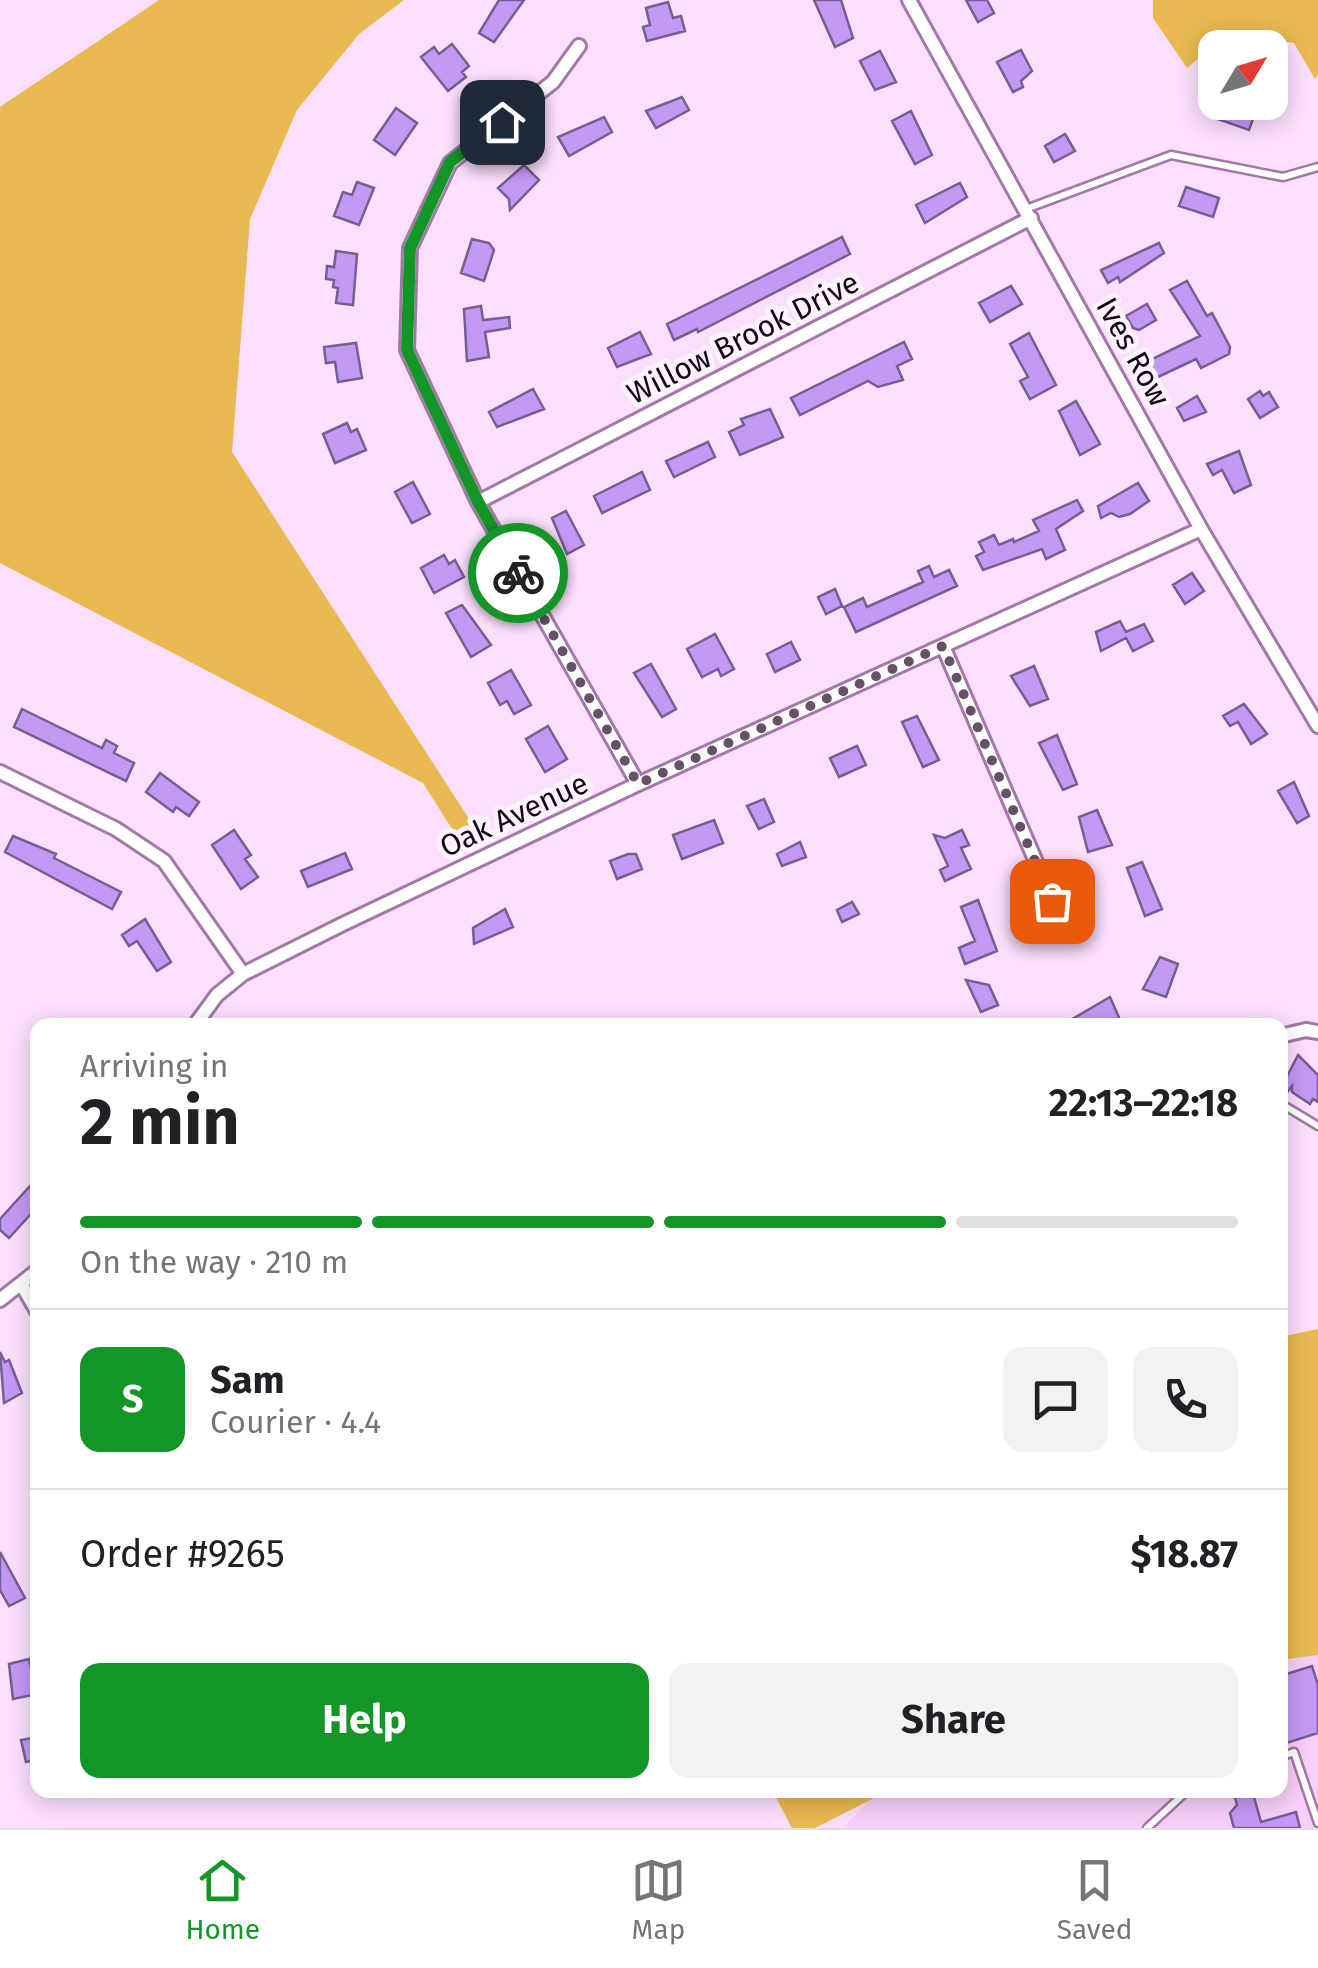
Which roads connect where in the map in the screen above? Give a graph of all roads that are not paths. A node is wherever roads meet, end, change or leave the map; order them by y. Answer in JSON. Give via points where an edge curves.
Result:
{"nodes":[{"id":1,"x":909,"y":0,"type":"edge"},
{"id":2,"x":579,"y":46,"type":"dead end"},
{"id":3,"x":1318,"y":167,"type":"edge"},
{"id":4,"x":1029,"y":214,"type":"junction"},
{"id":5,"x":478,"y":502,"type":"junction"},
{"id":6,"x":1201,"y":529,"type":"junction"},
{"id":7,"x":943,"y":646,"type":"junction"},
{"id":8,"x":1318,"y":726,"type":"edge"},
{"id":9,"x":0,"y":772,"type":"edge"},
{"id":10,"x":638,"y":784,"type":"junction"},
{"id":11,"x":1067,"y":934,"type":"dead end"},
{"id":12,"x":243,"y":974,"type":"junction"},
{"id":13,"x":200,"y":1018,"type":"edge"},
{"id":14,"x":1318,"y":1032,"type":"edge"},
{"id":15,"x":1288,"y":1034,"type":"edge"},
{"id":16,"x":1288,"y":1107,"type":"edge"},
{"id":17,"x":1318,"y":1126,"type":"edge"},
{"id":18,"x":30,"y":1278,"type":"edge"},
{"id":19,"x":22,"y":1285,"type":"junction"},
{"id":20,"x":30,"y":1299,"type":"edge"},
{"id":21,"x":0,"y":1300,"type":"edge"},
{"id":22,"x":1288,"y":1754,"type":"edge"},
{"id":23,"x":1179,"y":1798,"type":"edge"},
{"id":24,"x":1318,"y":1823,"type":"edge"},
{"id":25,"x":1146,"y":1828,"type":"edge"}],
"edges":[{"from":1,"to":4,"type":"street","name":"Ives Row"},
{"from":2,"to":5,"type":"street","via":[[553,82],[450,162],[410,248],[407,350]]},
{"from":3,"to":4,"type":"lane","via":[[1283,177],[1171,155]]},
{"from":4,"to":5,"type":"street","name":"Willow Brook Drive"},
{"from":4,"to":6,"type":"street","name":"Ives Row"},
{"from":5,"to":10,"type":"street"},
{"from":6,"to":7,"type":"street","name":"Oak Avenue"},
{"from":6,"to":8,"type":"street","name":"Ives Row"},
{"from":7,"to":10,"type":"street","name":"Oak Avenue"},
{"from":7,"to":11,"type":"street"},
{"from":9,"to":12,"type":"street","via":[[116,829],[164,861]]},
{"from":10,"to":12,"type":"street","name":"Oak Avenue"},
{"from":12,"to":13,"type":"street","name":"Oak Avenue"},
{"from":14,"to":15,"type":"street"},
{"from":16,"to":17,"type":"lane"},
{"from":18,"to":19,"type":"street"},
{"from":19,"to":20,"type":"street"},
{"from":19,"to":21,"type":"street"},
{"from":22,"to":24,"type":"lane","via":[[1294,1752]]},
{"from":23,"to":25,"type":"lane"}]}
